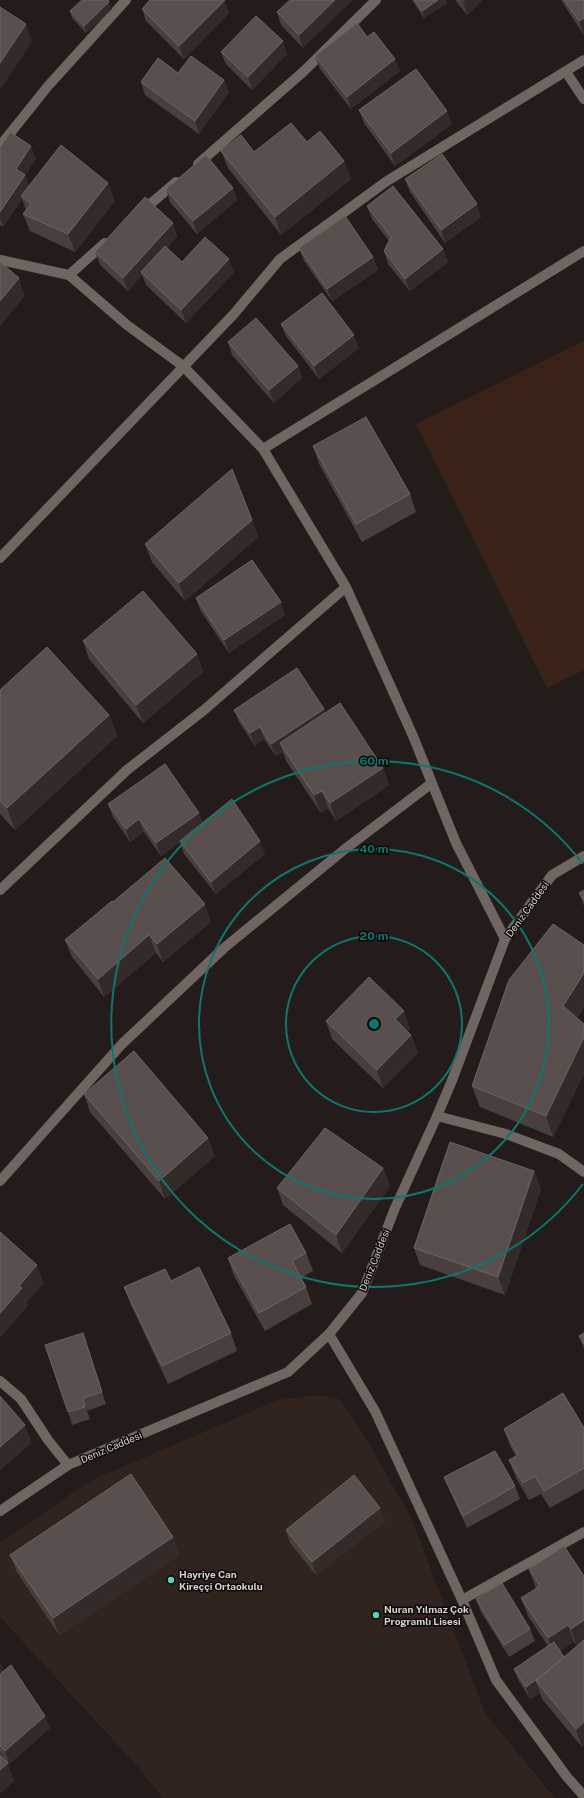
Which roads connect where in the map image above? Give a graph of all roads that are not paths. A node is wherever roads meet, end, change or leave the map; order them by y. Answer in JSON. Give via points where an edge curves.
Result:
{"nodes":[{"id":1,"x":126,"y":0,"type":"edge"},
{"id":2,"x":376,"y":0,"type":"edge"},
{"id":3,"x":584,"y":60,"type":"edge"},
{"id":4,"x":566,"y":72,"type":"junction"},
{"id":5,"x":584,"y":100,"type":"edge"},
{"id":6,"x":0,"y":146,"type":"edge"},
{"id":7,"x":135,"y":218,"type":"edge"},
{"id":8,"x":111,"y":239,"type":"edge"},
{"id":9,"x":584,"y":251,"type":"edge"},
{"id":10,"x":0,"y":260,"type":"edge"},
{"id":11,"x":69,"y":275,"type":"junction"},
{"id":12,"x":183,"y":366,"type":"junction"},
{"id":13,"x":263,"y":449,"type":"junction"},
{"id":14,"x":0,"y":558,"type":"edge"},
{"id":15,"x":346,"y":587,"type":"junction"},
{"id":16,"x":432,"y":783,"type":"junction"},
{"id":17,"x":584,"y":856,"type":"edge"},
{"id":18,"x":0,"y":890,"type":"edge"},
{"id":19,"x":505,"y":939,"type":"junction"},
{"id":20,"x":437,"y":1116,"type":"junction"},
{"id":21,"x":584,"y":1172,"type":"edge"},
{"id":22,"x":0,"y":1181,"type":"edge"},
{"id":23,"x":329,"y":1334,"type":"junction"},
{"id":24,"x":0,"y":1381,"type":"edge"},
{"id":25,"x":68,"y":1465,"type":"junction"},
{"id":26,"x":0,"y":1511,"type":"edge"},
{"id":27,"x":584,"y":1532,"type":"edge"},
{"id":28,"x":462,"y":1600,"type":"junction"},
{"id":29,"x":584,"y":1796,"type":"edge"}],
"edges":[{"from":1,"to":6,"type":"street","via":[[48,86]]},
{"from":2,"to":7,"type":"street","via":[[303,72]]},
{"from":3,"to":4,"type":"street"},
{"from":4,"to":5,"type":"street"},
{"from":4,"to":12,"type":"street","via":[[387,181],[280,259],[233,315]]},
{"from":8,"to":11,"type":"street"},
{"from":9,"to":13,"type":"street"},
{"from":10,"to":11,"type":"street"},
{"from":11,"to":12,"type":"street","via":[[127,325]]},
{"from":12,"to":13,"type":"street"},
{"from":12,"to":14,"type":"street"},
{"from":13,"to":15,"type":"street"},
{"from":15,"to":16,"type":"street","via":[[414,736]]},
{"from":15,"to":18,"type":"street","via":[[204,710],[127,770]]},
{"from":16,"to":19,"type":"street","via":[[456,843]]},
{"from":16,"to":22,"type":"street","via":[[345,849],[224,948],[122,1044]]},
{"from":17,"to":19,"type":"street","name":"Deniz Caddesi","via":[[552,875]]},
{"from":19,"to":20,"type":"street","name":"Deniz Caddesi"},
{"from":20,"to":21,"type":"street","via":[[506,1134],[552,1151]]},
{"from":20,"to":23,"type":"street","name":"Deniz Caddesi","via":[[395,1208],[362,1293]]},
{"from":23,"to":25,"type":"street","name":"Deniz Caddesi","via":[[288,1372]]},
{"from":23,"to":28,"type":"street","via":[[375,1411]]},
{"from":24,"to":25,"type":"street","via":[[21,1399]]},
{"from":25,"to":26,"type":"street","name":"Deniz Caddesi"},
{"from":27,"to":28,"type":"street"},
{"from":28,"to":29,"type":"street","via":[[496,1680],[566,1777]]}]}
